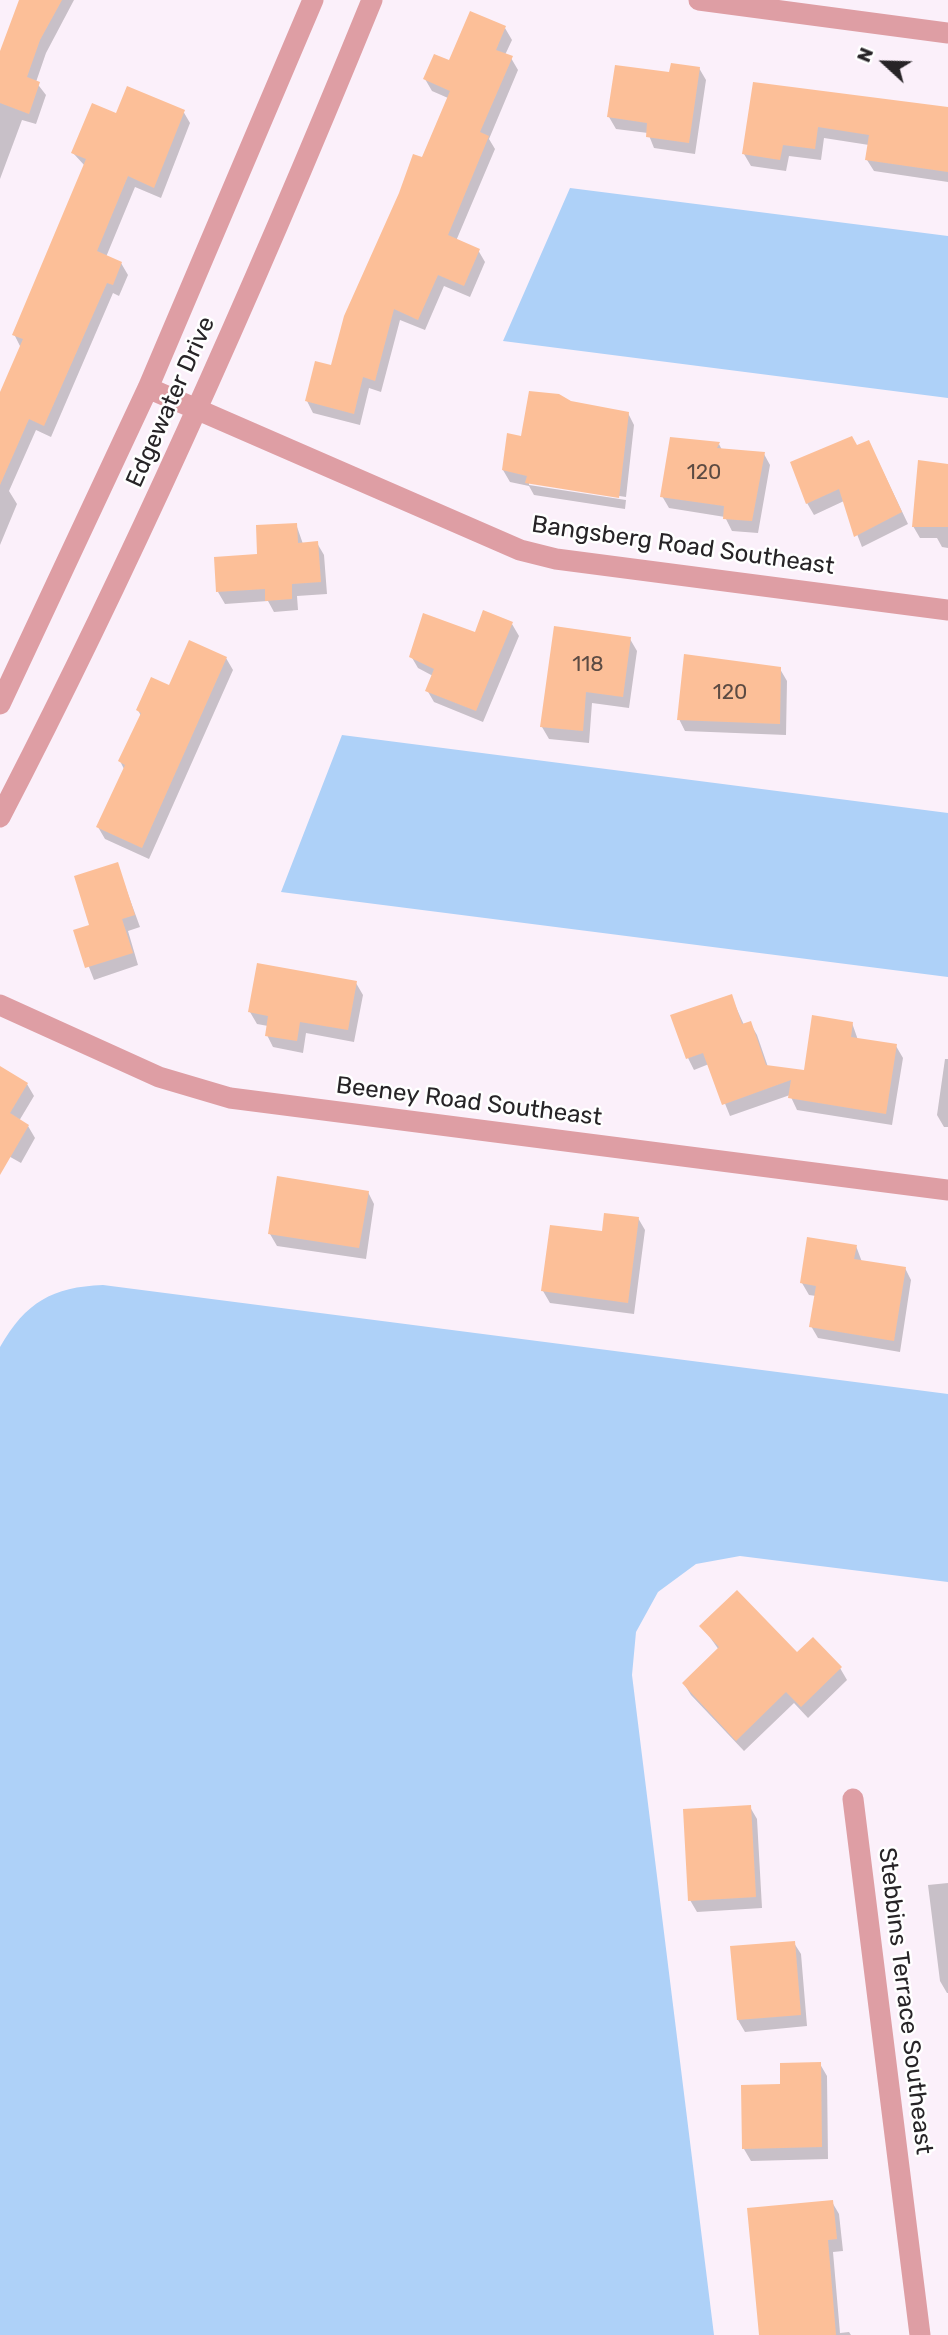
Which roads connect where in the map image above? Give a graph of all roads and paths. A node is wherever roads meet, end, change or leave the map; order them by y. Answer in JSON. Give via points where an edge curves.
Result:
{"nodes":[{"id":1,"x":313,"y":0,"type":"edge"},
{"id":2,"x":372,"y":0,"type":"edge"},
{"id":3,"x":699,"y":0,"type":"edge"},
{"id":4,"x":751,"y":3,"type":"edge"},
{"id":5,"x":948,"y":33,"type":"edge"},
{"id":6,"x":148,"y":388,"type":"junction"},
{"id":7,"x":198,"y":410,"type":"junction"},
{"id":8,"x":948,"y":610,"type":"edge"},
{"id":9,"x":0,"y":704,"type":"edge"},
{"id":10,"x":0,"y":817,"type":"edge"},
{"id":11,"x":0,"y":1005,"type":"edge"},
{"id":12,"x":948,"y":1191,"type":"edge"},
{"id":13,"x":853,"y":1799,"type":"dead end"},
{"id":14,"x":920,"y":2335,"type":"edge"}],
"edges":[{"from":1,"to":6,"type":"street","name":"Edgewater Drive"},
{"from":2,"to":7,"type":"street","name":"Edgewater Drive"},
{"from":3,"to":4,"type":"street"},
{"from":4,"to":5,"type":"street"},
{"from":6,"to":7,"type":"street","name":"Bangsberg Road Southeast"},
{"from":6,"to":9,"type":"street","name":"Edgewater Drive"},
{"from":7,"to":8,"type":"street","name":"Bangsberg Road Southeast","via":[[520,550],[556,559]]},
{"from":7,"to":10,"type":"street","name":"Edgewater Drive"},
{"from":11,"to":12,"type":"street","name":"Beeney Road Southeast","via":[[159,1077],[230,1098]]},
{"from":13,"to":14,"type":"street","name":"Stebbins Terrace Southeast"}]}
